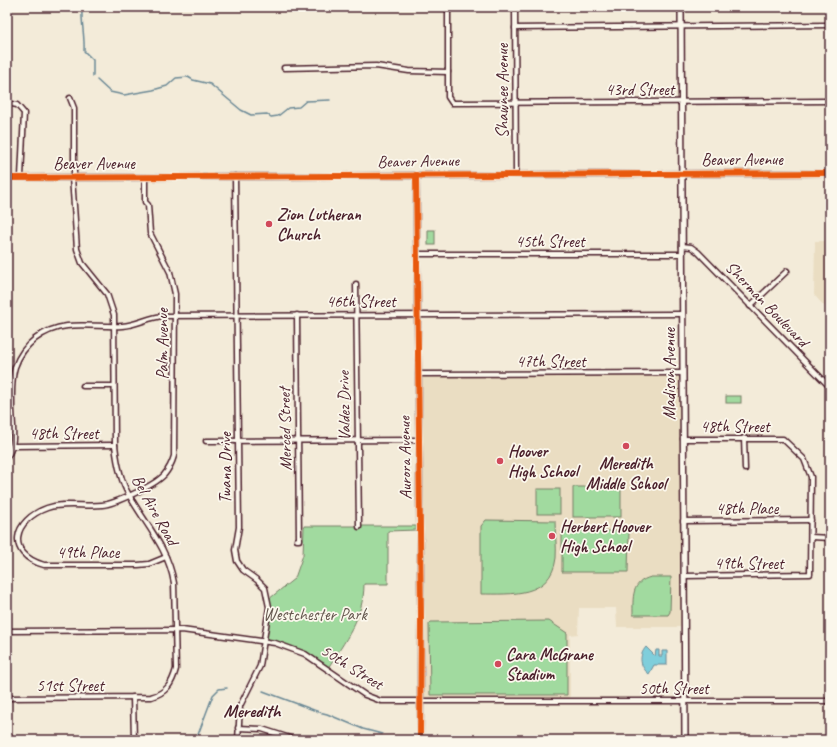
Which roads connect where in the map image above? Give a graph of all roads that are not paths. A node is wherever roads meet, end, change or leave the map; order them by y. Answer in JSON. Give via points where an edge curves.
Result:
{"nodes":[{"id":1,"x":448,"y":7,"type":"edge"},
{"id":2,"x":515,"y":7,"type":"edge"},
{"id":3,"x":681,"y":7,"type":"edge"},
{"id":4,"x":830,"y":25,"type":"edge"},
{"id":5,"x":681,"y":26,"type":"junction"},
{"id":6,"x":515,"y":28,"type":"junction"},
{"id":7,"x":284,"y":68,"type":"dead end"},
{"id":8,"x":448,"y":72,"type":"junction"},
{"id":9,"x":70,"y":98,"type":"dead end"},
{"id":10,"x":830,"y":101,"type":"edge"},
{"id":11,"x":681,"y":102,"type":"junction"},
{"id":12,"x":7,"y":103,"type":"edge"},
{"id":13,"x":515,"y":103,"type":"junction"},
{"id":14,"x":682,"y":173,"type":"junction"},
{"id":15,"x":830,"y":173,"type":"edge"},
{"id":16,"x":516,"y":174,"type":"junction"},
{"id":17,"x":416,"y":175,"type":"junction"},
{"id":18,"x":235,"y":176,"type":"junction"},
{"id":19,"x":21,"y":177,"type":"junction"},
{"id":20,"x":73,"y":177,"type":"junction"},
{"id":21,"x":145,"y":177,"type":"junction"},
{"id":22,"x":7,"y":178,"type":"edge"},
{"id":23,"x":682,"y":246,"type":"junction"},
{"id":24,"x":417,"y":254,"type":"junction"},
{"id":25,"x":682,"y":254,"type":"junction"},
{"id":26,"x":787,"y":271,"type":"dead end"},
{"id":27,"x":356,"y":284,"type":"dead end"},
{"id":28,"x":750,"y":306,"type":"junction"},
{"id":29,"x":356,"y":314,"type":"junction"},
{"id":30,"x":418,"y":314,"type":"junction"},
{"id":31,"x":682,"y":314,"type":"junction"},
{"id":32,"x":238,"y":315,"type":"junction"},
{"id":33,"x":297,"y":315,"type":"junction"},
{"id":34,"x":175,"y":316,"type":"junction"},
{"id":35,"x":114,"y":326,"type":"junction"},
{"id":36,"x":682,"y":373,"type":"junction"},
{"id":37,"x":418,"y":374,"type":"junction"},
{"id":38,"x":83,"y":386,"type":"dead end"},
{"id":39,"x":114,"y":386,"type":"junction"},
{"id":40,"x":830,"y":387,"type":"edge"},
{"id":41,"x":744,"y":438,"type":"junction"},
{"id":42,"x":683,"y":439,"type":"junction"},
{"id":43,"x":238,"y":440,"type":"junction"},
{"id":44,"x":298,"y":440,"type":"junction"},
{"id":45,"x":358,"y":440,"type":"junction"},
{"id":46,"x":419,"y":440,"type":"junction"},
{"id":47,"x":206,"y":441,"type":"dead end"},
{"id":48,"x":114,"y":445,"type":"junction"},
{"id":49,"x":13,"y":446,"type":"junction"},
{"id":50,"x":7,"y":458,"type":"edge"},
{"id":51,"x":745,"y":469,"type":"dead end"},
{"id":52,"x":129,"y":495,"type":"junction"},
{"id":53,"x":811,"y":520,"type":"junction"},
{"id":54,"x":683,"y":521,"type":"junction"},
{"id":55,"x":359,"y":527,"type":"dead end"},
{"id":56,"x":811,"y":537,"type":"junction"},
{"id":57,"x":830,"y":538,"type":"edge"},
{"id":58,"x":297,"y":540,"type":"dead end"},
{"id":59,"x":166,"y":557,"type":"junction"},
{"id":60,"x":684,"y":576,"type":"junction"},
{"id":61,"x":175,"y":630,"type":"junction"},
{"id":62,"x":7,"y":631,"type":"edge"},
{"id":63,"x":265,"y":642,"type":"junction"},
{"id":64,"x":133,"y":697,"type":"junction"},
{"id":65,"x":7,"y":698,"type":"edge"},
{"id":66,"x":684,"y":701,"type":"junction"},
{"id":67,"x":830,"y":701,"type":"edge"},
{"id":68,"x":420,"y":702,"type":"junction"},
{"id":69,"x":238,"y":728,"type":"junction"},
{"id":70,"x":134,"y":740,"type":"edge"},
{"id":71,"x":238,"y":740,"type":"edge"},
{"id":72,"x":296,"y":740,"type":"edge"},
{"id":73,"x":420,"y":740,"type":"edge"},
{"id":74,"x":685,"y":740,"type":"edge"}],
"edges":[{"from":1,"to":8,"type":"street"},
{"from":2,"to":6,"type":"street","name":"Shawnee Avenue"},
{"from":3,"to":5,"type":"street","name":"Madison Avenue"},
{"from":4,"to":5,"type":"street"},
{"from":5,"to":6,"type":"street"},
{"from":5,"to":11,"type":"street","name":"Madison Avenue"},
{"from":6,"to":13,"type":"street","name":"Shawnee Avenue"},
{"from":7,"to":8,"type":"street","via":[[387,66],[409,71]]},
{"from":8,"to":13,"type":"street","name":"43rd Street","via":[[450,102]]},
{"from":9,"to":20,"type":"street","name":"Bel Aire Road","via":[[74,108]]},
{"from":10,"to":11,"type":"street","name":"43rd Street"},
{"from":11,"to":13,"type":"street","name":"43rd Street"},
{"from":11,"to":14,"type":"street","name":"Madison Avenue"},
{"from":12,"to":19,"type":"street","via":[[17,105],[24,113]]},
{"from":13,"to":16,"type":"street","name":"Shawnee Avenue"},
{"from":14,"to":15,"type":"main road","name":"Beaver Avenue"},
{"from":14,"to":16,"type":"main road","name":"Beaver Avenue"},
{"from":14,"to":23,"type":"street","name":"Madison Avenue"},
{"from":16,"to":17,"type":"main road","name":"Beaver Avenue"},
{"from":17,"to":18,"type":"main road","name":"Beaver Avenue"},
{"from":17,"to":24,"type":"street","name":"Aurora Avenue"},
{"from":18,"to":21,"type":"main road","name":"Beaver Avenue"},
{"from":18,"to":32,"type":"street","name":"Twana Drive"},
{"from":19,"to":20,"type":"main road","name":"Beaver Avenue"},
{"from":19,"to":22,"type":"main road","name":"Beaver Avenue"},
{"from":20,"to":21,"type":"main road","name":"Beaver Avenue"},
{"from":20,"to":35,"type":"street","name":"Bel Aire Road","via":[[77,249],[82,263],[108,294]]},
{"from":21,"to":34,"type":"street","name":"Palm Avenue","via":[[145,202],[148,206],[150,233],[172,277]]},
{"from":23,"to":25,"type":"street","name":"Madison Avenue"},
{"from":23,"to":28,"type":"street","name":"Sherman Boulevard","via":[[694,248]]},
{"from":24,"to":25,"type":"street","name":"45th Street"},
{"from":24,"to":30,"type":"street","name":"Aurora Avenue"},
{"from":25,"to":31,"type":"street","name":"Madison Avenue"},
{"from":26,"to":28,"type":"street"},
{"from":27,"to":29,"type":"street","name":"Valdez Drive"},
{"from":28,"to":40,"type":"street","name":"Sherman Boulevard"},
{"from":29,"to":30,"type":"street","name":"46th Street"},
{"from":29,"to":33,"type":"street","name":"46th Street"},
{"from":29,"to":45,"type":"street","name":"Valdez Drive"},
{"from":30,"to":31,"type":"street","name":"46th Street"},
{"from":30,"to":37,"type":"street","name":"Aurora Avenue"},
{"from":31,"to":36,"type":"street","name":"Madison Avenue"},
{"from":32,"to":33,"type":"street","name":"46th Street"},
{"from":32,"to":34,"type":"street","name":"46th Street"},
{"from":32,"to":43,"type":"street","name":"Twana Drive"},
{"from":33,"to":44,"type":"street","name":"Merced Street"},
{"from":34,"to":35,"type":"street","name":"46th Street","via":[[153,317],[133,325]]},
{"from":34,"to":52,"type":"street","name":"Palm Avenue","via":[[174,456],[170,468],[163,476]]},
{"from":35,"to":39,"type":"street","name":"Bel Aire Road"},
{"from":35,"to":49,"type":"street","name":"46th Street","via":[[68,326],[53,329],[38,336],[26,348],[15,368],[12,385]]},
{"from":36,"to":37,"type":"street","name":"47th Street"},
{"from":36,"to":42,"type":"street","name":"Madison Avenue"},
{"from":37,"to":46,"type":"street","name":"Aurora Avenue"},
{"from":38,"to":39,"type":"street"},
{"from":39,"to":48,"type":"street","name":"Bel Aire Road"},
{"from":41,"to":42,"type":"street","name":"48th Street"},
{"from":41,"to":51,"type":"street"},
{"from":41,"to":53,"type":"street","name":"48th Street","via":[[783,439],[804,459],[811,478]]},
{"from":42,"to":54,"type":"street","name":"Madison Avenue"},
{"from":43,"to":44,"type":"street"},
{"from":43,"to":47,"type":"street"},
{"from":43,"to":63,"type":"street","name":"Twana Drive","via":[[239,527],[235,555],[243,570],[261,584],[267,594],[269,608]]},
{"from":44,"to":45,"type":"street"},
{"from":44,"to":58,"type":"street","name":"Merced Street"},
{"from":45,"to":46,"type":"street"},
{"from":45,"to":55,"type":"street","name":"Valdez Drive"},
{"from":46,"to":68,"type":"street","name":"Aurora Avenue"},
{"from":48,"to":49,"type":"street","name":"48th Street"},
{"from":48,"to":52,"type":"street","name":"Bel Aire Road","via":[[117,464]]},
{"from":49,"to":50,"type":"street"},
{"from":52,"to":59,"type":"street","name":"Bel Aire Road","via":[[157,537]]},
{"from":52,"to":59,"type":"street","name":"49th Place","via":[[107,505],[61,505],[46,508],[22,526],[18,538],[22,554],[30,562],[44,566],[138,565],[149,564]]},
{"from":53,"to":54,"type":"street","name":"48th Place"},
{"from":53,"to":56,"type":"street"},
{"from":54,"to":60,"type":"street","name":"Madison Avenue"},
{"from":56,"to":57,"type":"street"},
{"from":56,"to":60,"type":"street","name":"49th Street","via":[[810,574]]},
{"from":59,"to":61,"type":"street","name":"Bel Aire Road","via":[[172,569],[174,583]]},
{"from":60,"to":66,"type":"street","name":"Madison Avenue"},
{"from":61,"to":62,"type":"street","name":"50th Street"},
{"from":61,"to":63,"type":"street","name":"50th Street"},
{"from":61,"to":64,"type":"street","name":"Bel Aire Road","via":[[176,669],[171,683],[159,694],[151,697]]},
{"from":63,"to":68,"type":"street","name":"50th Street","via":[[284,645],[305,654],[373,699]]},
{"from":63,"to":69,"type":"street","name":"Twana Drive","via":[[257,676],[240,706]]},
{"from":64,"to":65,"type":"street","name":"51st Street"},
{"from":64,"to":70,"type":"street"},
{"from":66,"to":67,"type":"street","name":"50th Street"},
{"from":66,"to":68,"type":"street","name":"50th Street"},
{"from":66,"to":74,"type":"street","name":"Madison Avenue"},
{"from":68,"to":73,"type":"street","name":"Aurora Avenue"},
{"from":69,"to":71,"type":"street","name":"Twana Drive"},
{"from":69,"to":72,"type":"street","via":[[269,731]]}]}
